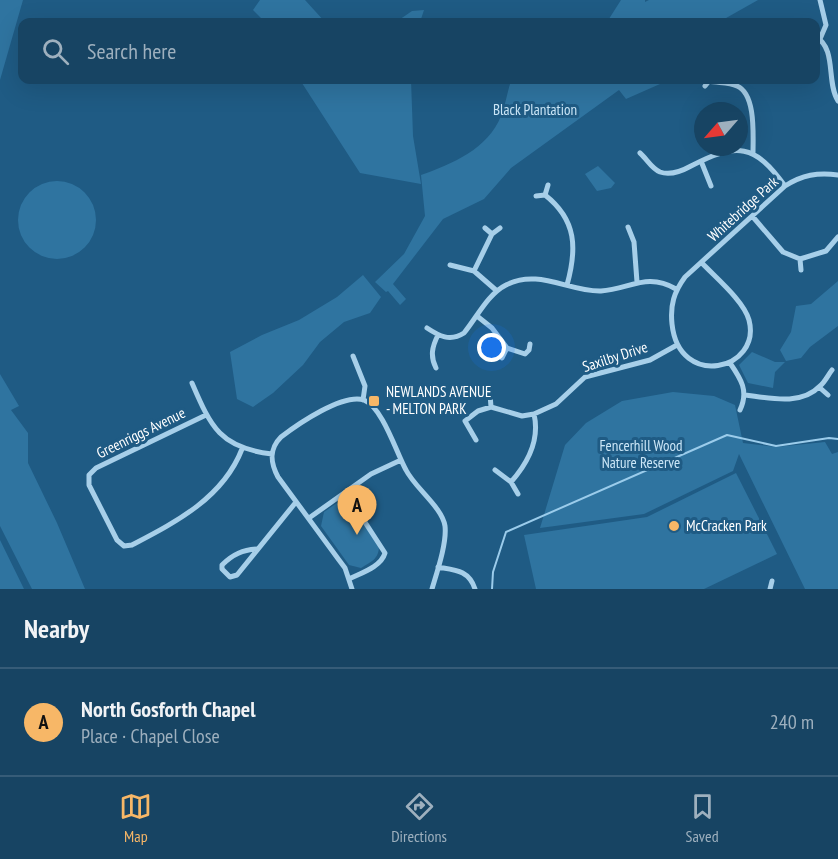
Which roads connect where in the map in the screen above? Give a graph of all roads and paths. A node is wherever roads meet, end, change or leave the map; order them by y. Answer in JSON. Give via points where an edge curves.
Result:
{"nodes":[{"id":1,"x":820,"y":0,"type":"edge"},
{"id":2,"x":820,"y":35,"type":"edge"},
{"id":3,"x":820,"y":41,"type":"edge"},
{"id":4,"x":723,"y":84,"type":"edge"},
{"id":5,"x":835,"y":87,"type":"edge"},
{"id":6,"x":838,"y":101,"type":"edge"},
{"id":7,"x":753,"y":153,"type":"junction"},
{"id":8,"x":643,"y":154,"type":"dead end"},
{"id":9,"x":701,"y":161,"type":"junction"},
{"id":10,"x":838,"y":175,"type":"edge"},
{"id":11,"x":548,"y":185,"type":"dead end"},
{"id":12,"x":711,"y":186,"type":"dead end"},
{"id":13,"x":785,"y":186,"type":"junction"},
{"id":14,"x":545,"y":195,"type":"junction"},
{"id":15,"x":536,"y":196,"type":"dead end"},
{"id":16,"x":753,"y":217,"type":"junction"},
{"id":17,"x":628,"y":227,"type":"dead end"},
{"id":18,"x":485,"y":228,"type":"dead end"},
{"id":19,"x":500,"y":228,"type":"dead end"},
{"id":20,"x":492,"y":234,"type":"junction"},
{"id":21,"x":838,"y":237,"type":"edge"},
{"id":22,"x":800,"y":259,"type":"junction"},
{"id":23,"x":702,"y":263,"type":"junction"},
{"id":24,"x":450,"y":265,"type":"dead end"},
{"id":25,"x":801,"y":270,"type":"dead end"},
{"id":26,"x":474,"y":271,"type":"junction"},
{"id":27,"x":638,"y":282,"type":"junction"},
{"id":28,"x":567,"y":285,"type":"junction"},
{"id":29,"x":676,"y":289,"type":"junction"},
{"id":30,"x":497,"y":291,"type":"junction"},
{"id":31,"x":477,"y":316,"type":"junction"},
{"id":32,"x":427,"y":328,"type":"dead end"},
{"id":33,"x":438,"y":335,"type":"junction"},
{"id":34,"x":530,"y":344,"type":"dead end"},
{"id":35,"x":677,"y":345,"type":"junction"},
{"id":36,"x":507,"y":348,"type":"junction"},
{"id":37,"x":353,"y":356,"type":"dead end"},
{"id":38,"x":502,"y":358,"type":"dead end"},
{"id":39,"x":730,"y":363,"type":"junction"},
{"id":40,"x":436,"y":368,"type":"dead end"},
{"id":41,"x":832,"y":370,"type":"dead end"},
{"id":42,"x":192,"y":383,"type":"dead end"},
{"id":43,"x":819,"y":387,"type":"junction"},
{"id":44,"x":490,"y":394,"type":"dead end"},
{"id":45,"x":745,"y":395,"type":"junction"},
{"id":46,"x":828,"y":395,"type":"dead end"},
{"id":47,"x":363,"y":400,"type":"junction"},
{"id":48,"x":491,"y":407,"type":"junction"},
{"id":49,"x":740,"y":410,"type":"dead end"},
{"id":50,"x":534,"y":414,"type":"junction"},
{"id":51,"x":206,"y":415,"type":"junction"},
{"id":52,"x":476,"y":440,"type":"dead end"},
{"id":53,"x":242,"y":449,"type":"junction"},
{"id":54,"x":272,"y":454,"type":"junction"},
{"id":55,"x":400,"y":460,"type":"junction"},
{"id":56,"x":495,"y":470,"type":"dead end"},
{"id":57,"x":511,"y":482,"type":"junction"},
{"id":58,"x":346,"y":493,"type":"junction"},
{"id":59,"x":518,"y":494,"type":"dead end"},
{"id":60,"x":296,"y":502,"type":"junction"},
{"id":61,"x":309,"y":518,"type":"junction"},
{"id":62,"x":257,"y":549,"type":"junction"},
{"id":63,"x":438,"y":567,"type":"junction"},
{"id":64,"x":349,"y":579,"type":"junction"},
{"id":65,"x":772,"y":581,"type":"dead end"},
{"id":66,"x":352,"y":589,"type":"edge"},
{"id":67,"x":432,"y":589,"type":"edge"},
{"id":68,"x":475,"y":589,"type":"edge"},
{"id":69,"x":770,"y":589,"type":"edge"}],
"edges":[{"from":1,"to":2,"type":"street","via":[[826,25]]},
{"from":3,"to":5,"type":"street","via":[[828,53]]},
{"from":4,"to":7,"type":"street","via":[[738,86],[748,95]]},
{"from":5,"to":6,"type":"street"},
{"from":7,"to":9,"type":"street","via":[[724,152]]},
{"from":7,"to":13,"type":"street","via":[[764,160]]},
{"from":8,"to":9,"type":"street","via":[[661,172],[673,173]]},
{"from":9,"to":12,"type":"street"},
{"from":10,"to":13,"type":"street","name":"Whitebridge Park","via":[[804,176]]},
{"from":11,"to":14,"type":"street"},
{"from":13,"to":16,"type":"street","name":"Whitebridge Park"},
{"from":14,"to":15,"type":"street"},
{"from":14,"to":28,"type":"street","via":[[565,216],[571,230],[574,256]]},
{"from":16,"to":22,"type":"street","via":[[783,252]]},
{"from":16,"to":23,"type":"street","name":"Whitebridge Park"},
{"from":17,"to":27,"type":"street","via":[[634,242]]},
{"from":18,"to":20,"type":"street"},
{"from":19,"to":20,"type":"street"},
{"from":20,"to":26,"type":"street"},
{"from":21,"to":22,"type":"street","via":[[826,251]]},
{"from":22,"to":25,"type":"street"},
{"from":23,"to":29,"type":"street"},
{"from":23,"to":39,"type":"street","via":[[742,306],[749,320],[749,337],[742,352]]},
{"from":24,"to":26,"type":"street"},
{"from":26,"to":30,"type":"street"},
{"from":27,"to":28,"type":"street","via":[[599,291]]},
{"from":27,"to":29,"type":"street","via":[[660,281]]},
{"from":28,"to":30,"type":"street","via":[[532,279],[508,284]]},
{"from":29,"to":35,"type":"street","via":[[671,313]]},
{"from":30,"to":31,"type":"street"},
{"from":31,"to":33,"type":"street","via":[[458,337]]},
{"from":31,"to":36,"type":"street"},
{"from":32,"to":33,"type":"street"},
{"from":33,"to":40,"type":"street","via":[[432,355]]},
{"from":34,"to":36,"type":"street","via":[[525,354]]},
{"from":35,"to":39,"type":"street","via":[[685,357],[700,364]]},
{"from":35,"to":50,"type":"street","name":"Saxilby Drive","via":[[650,360],[585,377],[556,404]]},
{"from":36,"to":38,"type":"street"},
{"from":37,"to":47,"type":"street","via":[[365,386]]},
{"from":39,"to":45,"type":"street"},
{"from":41,"to":43,"type":"street"},
{"from":42,"to":51,"type":"street"},
{"from":43,"to":45,"type":"street","via":[[796,398]]},
{"from":43,"to":46,"type":"street"},
{"from":44,"to":48,"type":"street"},
{"from":45,"to":49,"type":"street"},
{"from":47,"to":54,"type":"street","via":[[345,401],[292,429],[276,442]]},
{"from":47,"to":55,"type":"street","via":[[376,410]]},
{"from":48,"to":50,"type":"street","via":[[522,416]]},
{"from":48,"to":52,"type":"street","via":[[478,411],[465,422]]},
{"from":50,"to":57,"type":"street","via":[[536,429],[528,459]]},
{"from":51,"to":53,"type":"street","via":[[214,428]]},
{"from":51,"to":53,"type":"street","name":"Greenriggs Avenue","via":[[96,468],[89,475],[89,485],[117,540],[124,546],[132,545],[191,512],[213,493]]},
{"from":53,"to":54,"type":"street"},
{"from":54,"to":60,"type":"street","via":[[278,477]]},
{"from":55,"to":58,"type":"street","via":[[371,474]]},
{"from":55,"to":63,"type":"street","via":[[444,523]]},
{"from":56,"to":57,"type":"street"},
{"from":57,"to":59,"type":"street"},
{"from":58,"to":61,"type":"street"},
{"from":58,"to":64,"type":"street","via":[[385,553],[377,565]]},
{"from":60,"to":61,"type":"street"},
{"from":60,"to":62,"type":"street"},
{"from":61,"to":64,"type":"street"},
{"from":62,"to":62,"type":"street","via":[[237,575],[230,577],[224,573],[222,565],[226,562],[243,550]]},
{"from":63,"to":67,"type":"street"},
{"from":63,"to":68,"type":"street","via":[[466,573]]},
{"from":64,"to":66,"type":"street"},
{"from":65,"to":69,"type":"street"}]}
